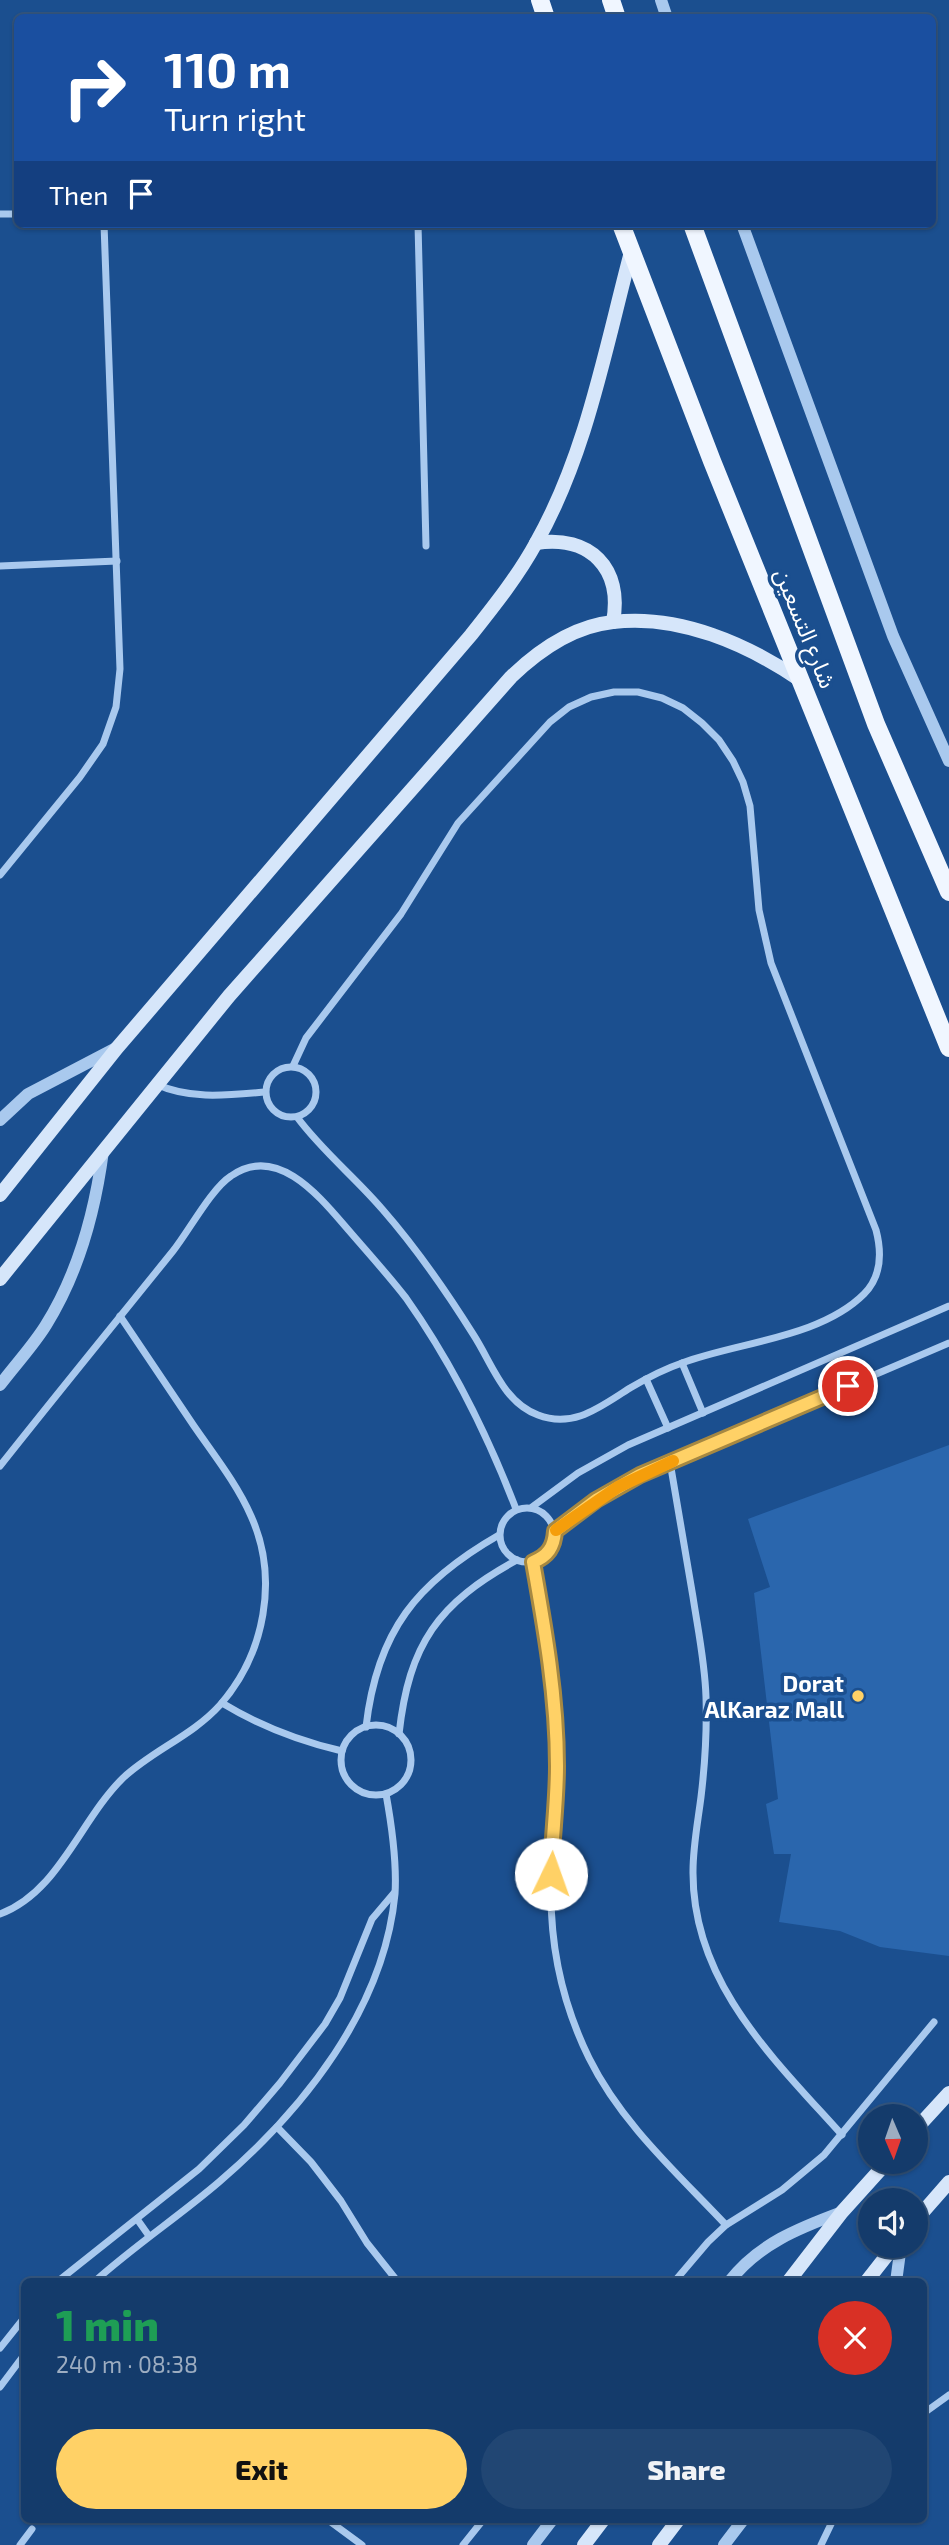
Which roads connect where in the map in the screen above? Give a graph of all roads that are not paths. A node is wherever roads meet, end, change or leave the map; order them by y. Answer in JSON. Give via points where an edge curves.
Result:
{"nodes":[{"id":1,"x":104,"y":228,"type":"edge"},
{"id":2,"x":418,"y":228,"type":"edge"},
{"id":3,"x":622,"y":228,"type":"edge"},
{"id":4,"x":693,"y":228,"type":"edge"},
{"id":5,"x":743,"y":228,"type":"edge"},
{"id":6,"x":631,"y":252,"type":"junction"},
{"id":7,"x":536,"y":543,"type":"junction"},
{"id":8,"x":426,"y":546,"type":"dead end"},
{"id":9,"x":117,"y":561,"type":"junction"},
{"id":10,"x":0,"y":566,"type":"edge"},
{"id":11,"x":613,"y":622,"type":"junction"},
{"id":12,"x":800,"y":680,"type":"junction"},
{"id":13,"x":949,"y":761,"type":"edge"},
{"id":14,"x":0,"y":875,"type":"edge"},
{"id":15,"x":949,"y":892,"type":"edge"},
{"id":16,"x":117,"y":1048,"type":"junction"},
{"id":17,"x":949,"y":1048,"type":"edge"},
{"id":18,"x":293,"y":1066,"type":"junction"},
{"id":19,"x":156,"y":1083,"type":"junction"},
{"id":20,"x":265,"y":1092,"type":"junction"},
{"id":21,"x":297,"y":1117,"type":"junction"},
{"id":22,"x":0,"y":1120,"type":"edge"},
{"id":23,"x":103,"y":1151,"type":"junction"},
{"id":24,"x":0,"y":1195,"type":"edge"},
{"id":25,"x":0,"y":1279,"type":"edge"},
{"id":26,"x":949,"y":1306,"type":"edge"},
{"id":27,"x":120,"y":1316,"type":"junction"},
{"id":28,"x":949,"y":1343,"type":"edge"},
{"id":29,"x":682,"y":1363,"type":"junction"},
{"id":30,"x":646,"y":1379,"type":"junction"},
{"id":31,"x":0,"y":1384,"type":"edge"},
{"id":32,"x":704,"y":1413,"type":"junction"},
{"id":33,"x":668,"y":1428,"type":"junction"},
{"id":34,"x":670,"y":1462,"type":"junction"},
{"id":35,"x":0,"y":1466,"type":"edge"},
{"id":36,"x":532,"y":1507,"type":"junction"},
{"id":37,"x":516,"y":1510,"type":"junction"},
{"id":38,"x":555,"y":1531,"type":"junction"},
{"id":39,"x":499,"y":1535,"type":"junction"},
{"id":40,"x":517,"y":1560,"type":"junction"},
{"id":41,"x":533,"y":1562,"type":"junction"},
{"id":42,"x":222,"y":1703,"type":"junction"},
{"id":43,"x":366,"y":1727,"type":"junction"},
{"id":44,"x":399,"y":1734,"type":"junction"},
{"id":45,"x":342,"y":1751,"type":"junction"},
{"id":46,"x":386,"y":1794,"type":"junction"},
{"id":47,"x":395,"y":1892,"type":"junction"},
{"id":48,"x":0,"y":1914,"type":"edge"},
{"id":49,"x":934,"y":2022,"type":"dead end"},
{"id":50,"x":949,"y":2093,"type":"edge"},
{"id":51,"x":928,"y":2116,"type":"edge"},
{"id":52,"x":277,"y":2127,"type":"junction"},
{"id":53,"x":842,"y":2135,"type":"junction"},
{"id":54,"x":876,"y":2174,"type":"edge"},
{"id":55,"x":949,"y":2182,"type":"edge"},
{"id":56,"x":928,"y":2206,"type":"edge"},
{"id":57,"x":842,"y":2212,"type":"junction"},
{"id":58,"x":137,"y":2219,"type":"junction"},
{"id":59,"x":726,"y":2225,"type":"junction"},
{"id":60,"x":149,"y":2236,"type":"junction"},
{"id":61,"x":885,"y":2258,"type":"edge"},
{"id":62,"x":899,"y":2258,"type":"edge"},
{"id":63,"x":62,"y":2278,"type":"edge"},
{"id":64,"x":99,"y":2278,"type":"edge"},
{"id":65,"x":395,"y":2278,"type":"edge"},
{"id":66,"x":677,"y":2278,"type":"edge"},
{"id":67,"x":733,"y":2278,"type":"edge"},
{"id":68,"x":791,"y":2278,"type":"edge"},
{"id":69,"x":869,"y":2278,"type":"edge"},
{"id":70,"x":897,"y":2278,"type":"edge"},
{"id":71,"x":21,"y":2322,"type":"edge"},
{"id":72,"x":0,"y":2348,"type":"edge"},
{"id":73,"x":21,"y":2359,"type":"edge"},
{"id":74,"x":0,"y":2387,"type":"edge"},
{"id":75,"x":949,"y":2395,"type":"edge"},
{"id":76,"x":927,"y":2411,"type":"edge"},
{"id":77,"x":332,"y":2523,"type":"edge"},
{"id":78,"x":481,"y":2523,"type":"edge"},
{"id":79,"x":550,"y":2523,"type":"edge"},
{"id":80,"x":601,"y":2523,"type":"edge"},
{"id":81,"x":676,"y":2523,"type":"edge"},
{"id":82,"x":741,"y":2523,"type":"edge"},
{"id":83,"x":832,"y":2523,"type":"edge"},
{"id":84,"x":32,"y":2529,"type":"dead end"},
{"id":85,"x":20,"y":2545,"type":"edge"},
{"id":86,"x":362,"y":2545,"type":"edge"},
{"id":87,"x":463,"y":2545,"type":"edge"},
{"id":88,"x":533,"y":2545,"type":"edge"},
{"id":89,"x":584,"y":2545,"type":"edge"},
{"id":90,"x":659,"y":2545,"type":"edge"},
{"id":91,"x":724,"y":2545,"type":"edge"},
{"id":92,"x":821,"y":2545,"type":"edge"}],
"edges":[{"from":1,"to":9,"type":"street"},
{"from":2,"to":8,"type":"street"},
{"from":3,"to":6,"type":"main road","name":"شارع التسعين"},
{"from":4,"to":15,"type":"main road","name":"شارع التسعين","via":[[876,724]]},
{"from":5,"to":13,"type":"street","via":[[893,636]]},
{"from":6,"to":7,"type":"main road","via":[[581,438]]},
{"from":6,"to":12,"type":"main road","name":"شارع التسعين"},
{"from":7,"to":11,"type":"main road","via":[[570,542],[599,559],[615,588]]},
{"from":7,"to":16,"type":"main road","via":[[471,635]]},
{"from":9,"to":10,"type":"street"},
{"from":9,"to":14,"type":"street","via":[[120,669],[111,726],[92,761]]},
{"from":11,"to":12,"type":"main road","via":[[643,621],[702,632],[754,652]]},
{"from":11,"to":19,"type":"main road","via":[[548,646],[511,677]]},
{"from":12,"to":17,"type":"main road","name":"شارع التسعين"},
{"from":16,"to":22,"type":"street","via":[[29,1094]]},
{"from":16,"to":24,"type":"main road"},
{"from":18,"to":20,"type":"street","via":[[274,1073]]},
{"from":18,"to":21,"type":"street","via":[[305,1070],[317,1090],[308,1112]]},
{"from":18,"to":29,"type":"street","via":[[306,1038],[401,914],[458,823],[550,722],[590,697],[614,692],[638,692],[683,708],[719,740],[743,782],[750,806],[759,910],[771,962],[880,1246],[880,1263],[866,1293],[830,1316],[781,1337]]},
{"from":19,"to":20,"type":"street","via":[[168,1090],[199,1094]]},
{"from":19,"to":23,"type":"main road"},
{"from":20,"to":21,"type":"street","via":[[275,1112]]},
{"from":21,"to":30,"type":"street","via":[[408,1240],[507,1392],[521,1406],[538,1415],[577,1418]]},
{"from":23,"to":25,"type":"main road"},
{"from":23,"to":31,"type":"street","via":[[92,1217],[70,1279],[46,1326]]},
{"from":26,"to":32,"type":"street"},
{"from":27,"to":35,"type":"street"},
{"from":27,"to":37,"type":"street","via":[[231,1175],[264,1166],[296,1176],[342,1222],[432,1337],[499,1465]]},
{"from":27,"to":42,"type":"street","via":[[239,1493],[260,1541],[265,1567],[262,1618],[248,1663]]},
{"from":28,"to":34,"type":"street"},
{"from":29,"to":30,"type":"street"},
{"from":29,"to":32,"type":"street"},
{"from":30,"to":33,"type":"street"},
{"from":32,"to":33,"type":"street"},
{"from":33,"to":36,"type":"street","via":[[603,1458]]},
{"from":34,"to":38,"type":"street","via":[[618,1487]]},
{"from":34,"to":53,"type":"street","via":[[706,1694],[693,1872],[704,1941],[739,2015]]},
{"from":36,"to":37,"type":"street"},
{"from":36,"to":38,"type":"street","via":[[551,1520]]},
{"from":37,"to":39,"type":"street","via":[[501,1524]]},
{"from":38,"to":41,"type":"street","via":[[550,1550]]},
{"from":39,"to":40,"type":"street","via":[[508,1554]]},
{"from":39,"to":43,"type":"street","via":[[453,1563],[398,1624],[376,1673]]},
{"from":40,"to":41,"type":"street"},
{"from":40,"to":44,"type":"street","via":[[456,1600],[433,1628],[407,1684]]},
{"from":41,"to":59,"type":"street","via":[[556,1724],[551,1895],[560,1979],[572,2020],[610,2095],[635,2129]]},
{"from":42,"to":45,"type":"street","via":[[285,1735]]},
{"from":42,"to":48,"type":"street","via":[[193,1731],[124,1777],[40,1888]]},
{"from":43,"to":44,"type":"street","via":[[389,1728]]},
{"from":43,"to":45,"type":"street","via":[[347,1740]]},
{"from":44,"to":46,"type":"street","via":[[410,1752],[408,1773]]},
{"from":45,"to":46,"type":"street","via":[[343,1772],[355,1789]]},
{"from":46,"to":47,"type":"street"},
{"from":47,"to":52,"type":"street","via":[[384,1952],[360,2011],[326,2065]]},
{"from":47,"to":58,"type":"street","via":[[372,1919],[340,1998],[304,2054],[229,2140]]},
{"from":49,"to":53,"type":"street"},
{"from":50,"to":51,"type":"main road"},
{"from":52,"to":60,"type":"street","via":[[218,2183]]},
{"from":52,"to":65,"type":"street","via":[[312,2162]]},
{"from":53,"to":59,"type":"street","via":[[804,2174]]},
{"from":54,"to":57,"type":"main road"},
{"from":55,"to":56,"type":"main road"},
{"from":57,"to":67,"type":"street","via":[[773,2241]]},
{"from":57,"to":68,"type":"main road"},
{"from":58,"to":60,"type":"street"},
{"from":58,"to":63,"type":"street"},
{"from":59,"to":66,"type":"street"},
{"from":60,"to":64,"type":"street"},
{"from":61,"to":69,"type":"main road"},
{"from":62,"to":70,"type":"street"},
{"from":71,"to":72,"type":"street"},
{"from":73,"to":74,"type":"street"},
{"from":75,"to":76,"type":"street"},
{"from":77,"to":86,"type":"street"},
{"from":78,"to":87,"type":"street"},
{"from":79,"to":88,"type":"street"},
{"from":80,"to":89,"type":"main road"},
{"from":81,"to":90,"type":"main road"},
{"from":82,"to":91,"type":"street"},
{"from":83,"to":92,"type":"street"},
{"from":84,"to":85,"type":"street"}]}
